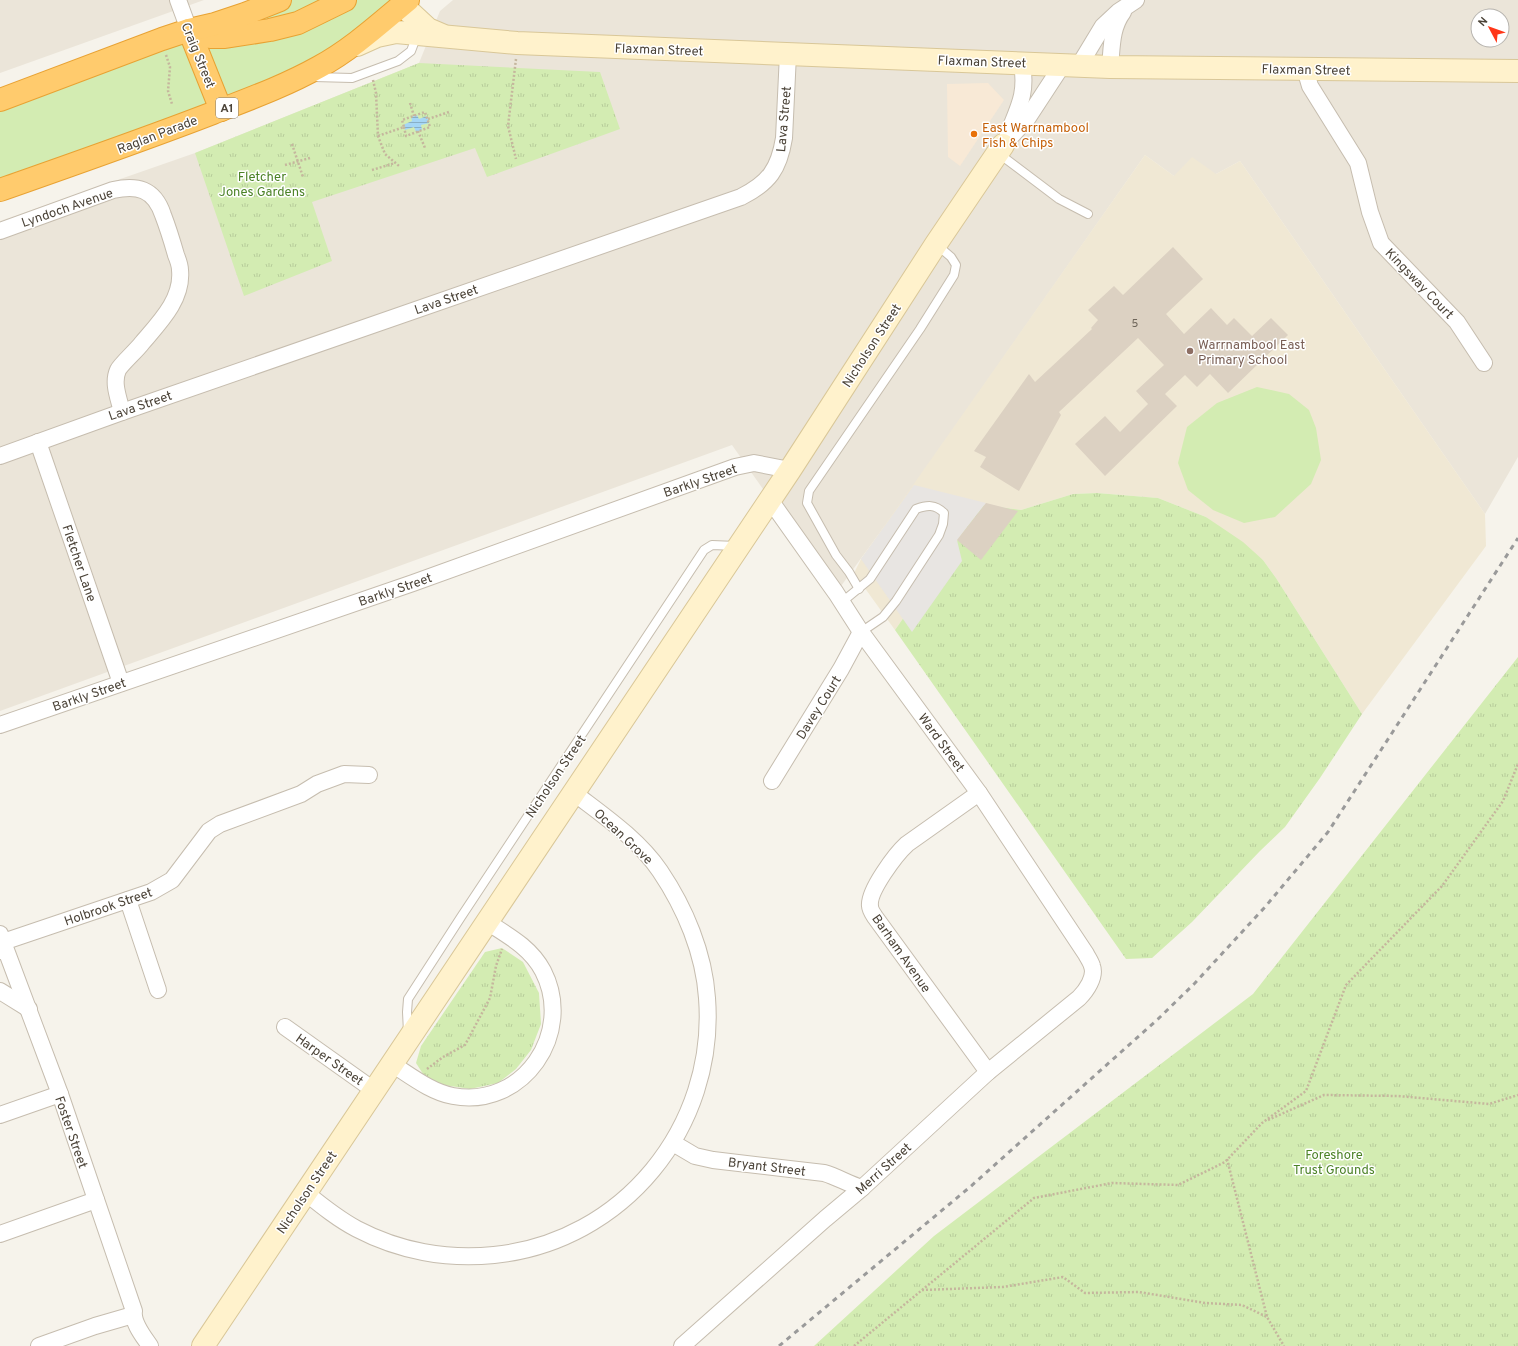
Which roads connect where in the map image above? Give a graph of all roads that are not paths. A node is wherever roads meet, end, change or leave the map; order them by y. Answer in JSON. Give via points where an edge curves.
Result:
{"nodes":[{"id":1,"x":178,"y":0,"type":"edge"},
{"id":2,"x":280,"y":0,"type":"edge"},
{"id":3,"x":345,"y":0,"type":"edge"},
{"id":4,"x":1134,"y":1,"type":"edge"},
{"id":5,"x":401,"y":2,"type":"edge"},
{"id":6,"x":420,"y":29,"type":"junction"},
{"id":7,"x":189,"y":30,"type":"junction"},
{"id":8,"x":349,"y":48,"type":"junction"},
{"id":9,"x":788,"y":54,"type":"junction"},
{"id":10,"x":1022,"y":63,"type":"junction"},
{"id":11,"x":1071,"y":64,"type":"junction"},
{"id":12,"x":1110,"y":66,"type":"junction"},
{"id":13,"x":1305,"y":69,"type":"junction"},
{"id":14,"x":1518,"y":71,"type":"edge"},
{"id":15,"x":294,"y":80,"type":"junction"},
{"id":16,"x":0,"y":100,"type":"edge"},
{"id":17,"x":221,"y":110,"type":"junction"},
{"id":18,"x":1001,"y":149,"type":"junction"},
{"id":19,"x":0,"y":190,"type":"edge"},
{"id":20,"x":1088,"y":214,"type":"dead end"},
{"id":21,"x":0,"y":231,"type":"edge"},
{"id":22,"x":936,"y":244,"type":"junction"},
{"id":23,"x":1484,"y":363,"type":"dead end"},
{"id":24,"x":122,"y":412,"type":"junction"},
{"id":25,"x":38,"y":442,"type":"junction"},
{"id":26,"x":0,"y":456,"type":"edge"},
{"id":27,"x":790,"y":470,"type":"junction"},
{"id":28,"x":770,"y":500,"type":"junction"},
{"id":29,"x":739,"y":546,"type":"junction"},
{"id":30,"x":859,"y":589,"type":"junction"},
{"id":31,"x":842,"y":602,"type":"junction"},
{"id":32,"x":861,"y":632,"type":"junction"},
{"id":33,"x":121,"y":683,"type":"junction"},
{"id":34,"x":0,"y":725,"type":"edge"},
{"id":35,"x":369,"y":775,"type":"dead end"},
{"id":36,"x":772,"y":781,"type":"dead end"},
{"id":37,"x":574,"y":793,"type":"junction"},
{"id":38,"x":979,"y":793,"type":"junction"},
{"id":39,"x":128,"y":900,"type":"junction"},
{"id":40,"x":487,"y":922,"type":"junction"},
{"id":41,"x":1,"y":943,"type":"edge"},
{"id":42,"x":158,"y":990,"type":"dead end"},
{"id":43,"x":0,"y":991,"type":"edge"},
{"id":44,"x":1085,"y":991,"type":"joint"},
{"id":45,"x":29,"y":1009,"type":"junction"},
{"id":46,"x":284,"y":1027,"type":"dead end"},
{"id":47,"x":409,"y":1039,"type":"junction"},
{"id":48,"x":392,"y":1064,"type":"junction"},
{"id":49,"x":988,"y":1072,"type":"junction"},
{"id":50,"x":375,"y":1091,"type":"junction"},
{"id":51,"x":60,"y":1094,"type":"junction"},
{"id":52,"x":0,"y":1115,"type":"edge"},
{"id":53,"x":673,"y":1142,"type":"junction"},
{"id":54,"x":862,"y":1188,"type":"junction"},
{"id":55,"x":306,"y":1193,"type":"junction"},
{"id":56,"x":96,"y":1200,"type":"junction"},
{"id":57,"x":0,"y":1234,"type":"edge"},
{"id":58,"x":134,"y":1315,"type":"junction"},
{"id":59,"x":140,"y":1338,"type":"edge"},
{"id":60,"x":39,"y":1346,"type":"edge"},
{"id":61,"x":150,"y":1346,"type":"edge"},
{"id":62,"x":203,"y":1346,"type":"edge"},
{"id":63,"x":682,"y":1346,"type":"edge"}],
"edges":[{"from":1,"to":7,"type":"street","name":"Craig Street"},
{"from":2,"to":7,"type":"highway","via":[[245,14]]},
{"from":3,"to":7,"type":"highway","via":[[298,23],[270,30],[210,37]]},
{"from":4,"to":11,"type":"street","name":"Nicholson Street","via":[[1103,26]]},
{"from":4,"to":12,"type":"street","via":[[1118,19],[1114,28]]},
{"from":5,"to":6,"type":"street","name":"Flaxman Street"},
{"from":5,"to":8,"type":"highway","name":"Raglan Parade","number":"A1","via":[[365,37]]},
{"from":6,"to":8,"type":"street","name":"Flaxman Street","via":[[381,35]]},
{"from":6,"to":9,"type":"street","name":"Flaxman Street","via":[[428,29],[447,38],[517,43]]},
{"from":6,"to":15,"type":"lane","via":[[408,55],[398,61],[352,78],[313,77]]},
{"from":7,"to":16,"type":"highway"},
{"from":7,"to":17,"type":"highway","name":"Craig Street"},
{"from":8,"to":15,"type":"highway","name":"Raglan Parade","number":"A1"},
{"from":9,"to":10,"type":"street","name":"Flaxman Street"},
{"from":9,"to":24,"type":"street","name":"Lava Street","via":[[782,151],[774,172],[752,192]]},
{"from":10,"to":11,"type":"street","name":"Flaxman Street"},
{"from":10,"to":18,"type":"street","name":"Nicholson Street","via":[[1024,93]]},
{"from":11,"to":12,"type":"street","name":"Flaxman Street"},
{"from":11,"to":18,"type":"street","name":"Nicholson Street"},
{"from":12,"to":13,"type":"street","name":"Flaxman Street"},
{"from":13,"to":14,"type":"street","name":"Flaxman Street"},
{"from":13,"to":23,"type":"street","name":"Kingsway Court","via":[[1310,86],[1358,163],[1370,212],[1381,243],[1457,322]]},
{"from":15,"to":17,"type":"highway","name":"Raglan Parade","number":"A1"},
{"from":17,"to":19,"type":"highway","name":"Raglan Parade","number":"A1"},
{"from":18,"to":20,"type":"lane","via":[[1059,200]]},
{"from":18,"to":22,"type":"street","name":"Nicholson Street"},
{"from":21,"to":24,"type":"street","name":"Lyndoch Avenue","via":[[113,190],[127,187],[143,189],[154,198],[162,212],[180,269],[178,290],[170,310],[134,354],[118,369],[117,393]]},
{"from":22,"to":27,"type":"street","name":"Nicholson Street"},
{"from":22,"to":30,"type":"lane","via":[[956,265],[954,275],[809,491],[807,503],[836,555]]},
{"from":24,"to":25,"type":"street","name":"Lava Street"},
{"from":25,"to":26,"type":"street","name":"Lava Street"},
{"from":25,"to":33,"type":"street","name":"Fletcher Lane"},
{"from":27,"to":28,"type":"street","name":"Nicholson Street"},
{"from":27,"to":33,"type":"street","name":"Barkly Street","via":[[754,463],[735,467],[413,583]]},
{"from":28,"to":29,"type":"street","name":"Nicholson Street"},
{"from":28,"to":31,"type":"street","name":"Ward Street"},
{"from":29,"to":37,"type":"street","name":"Nicholson Street"},
{"from":29,"to":47,"type":"lane","name":"Nicholson Street","via":[[712,545],[704,550],[408,999]]},
{"from":30,"to":31,"type":"lane"},
{"from":30,"to":32,"type":"lane","via":[[870,579],[916,509],[925,505],[938,508],[944,513],[939,535],[896,601],[883,617]]},
{"from":31,"to":32,"type":"street","name":"Ward Street"},
{"from":32,"to":36,"type":"street","name":"Davey Court"},
{"from":32,"to":38,"type":"street","name":"Ward Street"},
{"from":33,"to":34,"type":"street","name":"Barkly Street"},
{"from":35,"to":39,"type":"street","name":"Holbrook Street","via":[[344,774],[317,784],[301,794],[220,824],[209,831],[172,880],[151,892]]},
{"from":37,"to":40,"type":"street","name":"Nicholson Street"},
{"from":37,"to":53,"type":"street","name":"Ocean Grove","via":[[619,828],[658,869],[674,893],[698,950],[706,984],[708,1038],[694,1101]]},
{"from":38,"to":44,"type":"street","name":"Ward Street","via":[[1093,967]]},
{"from":38,"to":49,"type":"street","name":"Barham Avenue","via":[[899,851],[872,893],[870,906],[875,917]]},
{"from":39,"to":41,"type":"street","name":"Holbrook Street"},
{"from":39,"to":42,"type":"street"},
{"from":40,"to":47,"type":"street","name":"Nicholson Street"},
{"from":40,"to":48,"type":"street","via":[[528,950],[543,970],[553,1003],[553,1017],[547,1043],[540,1058],[517,1082],[488,1095],[470,1098],[439,1093]]},
{"from":41,"to":45,"type":"street","name":"Foster Street"},
{"from":43,"to":45,"type":"street"},
{"from":44,"to":49,"type":"street","name":"Merri Street","via":[[1055,1019]]},
{"from":45,"to":51,"type":"street","name":"Foster Street"},
{"from":46,"to":50,"type":"street","name":"Harper Street"},
{"from":47,"to":48,"type":"street","name":"Nicholson Street"},
{"from":48,"to":50,"type":"street","name":"Nicholson Street"},
{"from":49,"to":54,"type":"street","name":"Merri Street"},
{"from":50,"to":55,"type":"street","name":"Nicholson Street"},
{"from":51,"to":52,"type":"street"},
{"from":51,"to":56,"type":"street","name":"Foster Street"},
{"from":53,"to":54,"type":"street","name":"Bryant Street","via":[[695,1156],[824,1173]]},
{"from":53,"to":55,"type":"street","name":"Ocean Grove","via":[[649,1176],[632,1193],[596,1220],[570,1235],[540,1246],[506,1254],[459,1257],[412,1250],[357,1229],[337,1218]]},
{"from":54,"to":63,"type":"street","name":"Merri Street"},
{"from":55,"to":62,"type":"street","name":"Nicholson Street"},
{"from":56,"to":57,"type":"street"},
{"from":56,"to":58,"type":"street","name":"Foster Street"},
{"from":58,"to":59,"type":"street","name":"Foster Street"},
{"from":58,"to":60,"type":"street"},
{"from":59,"to":61,"type":"street","name":"Foster Street"}]}
